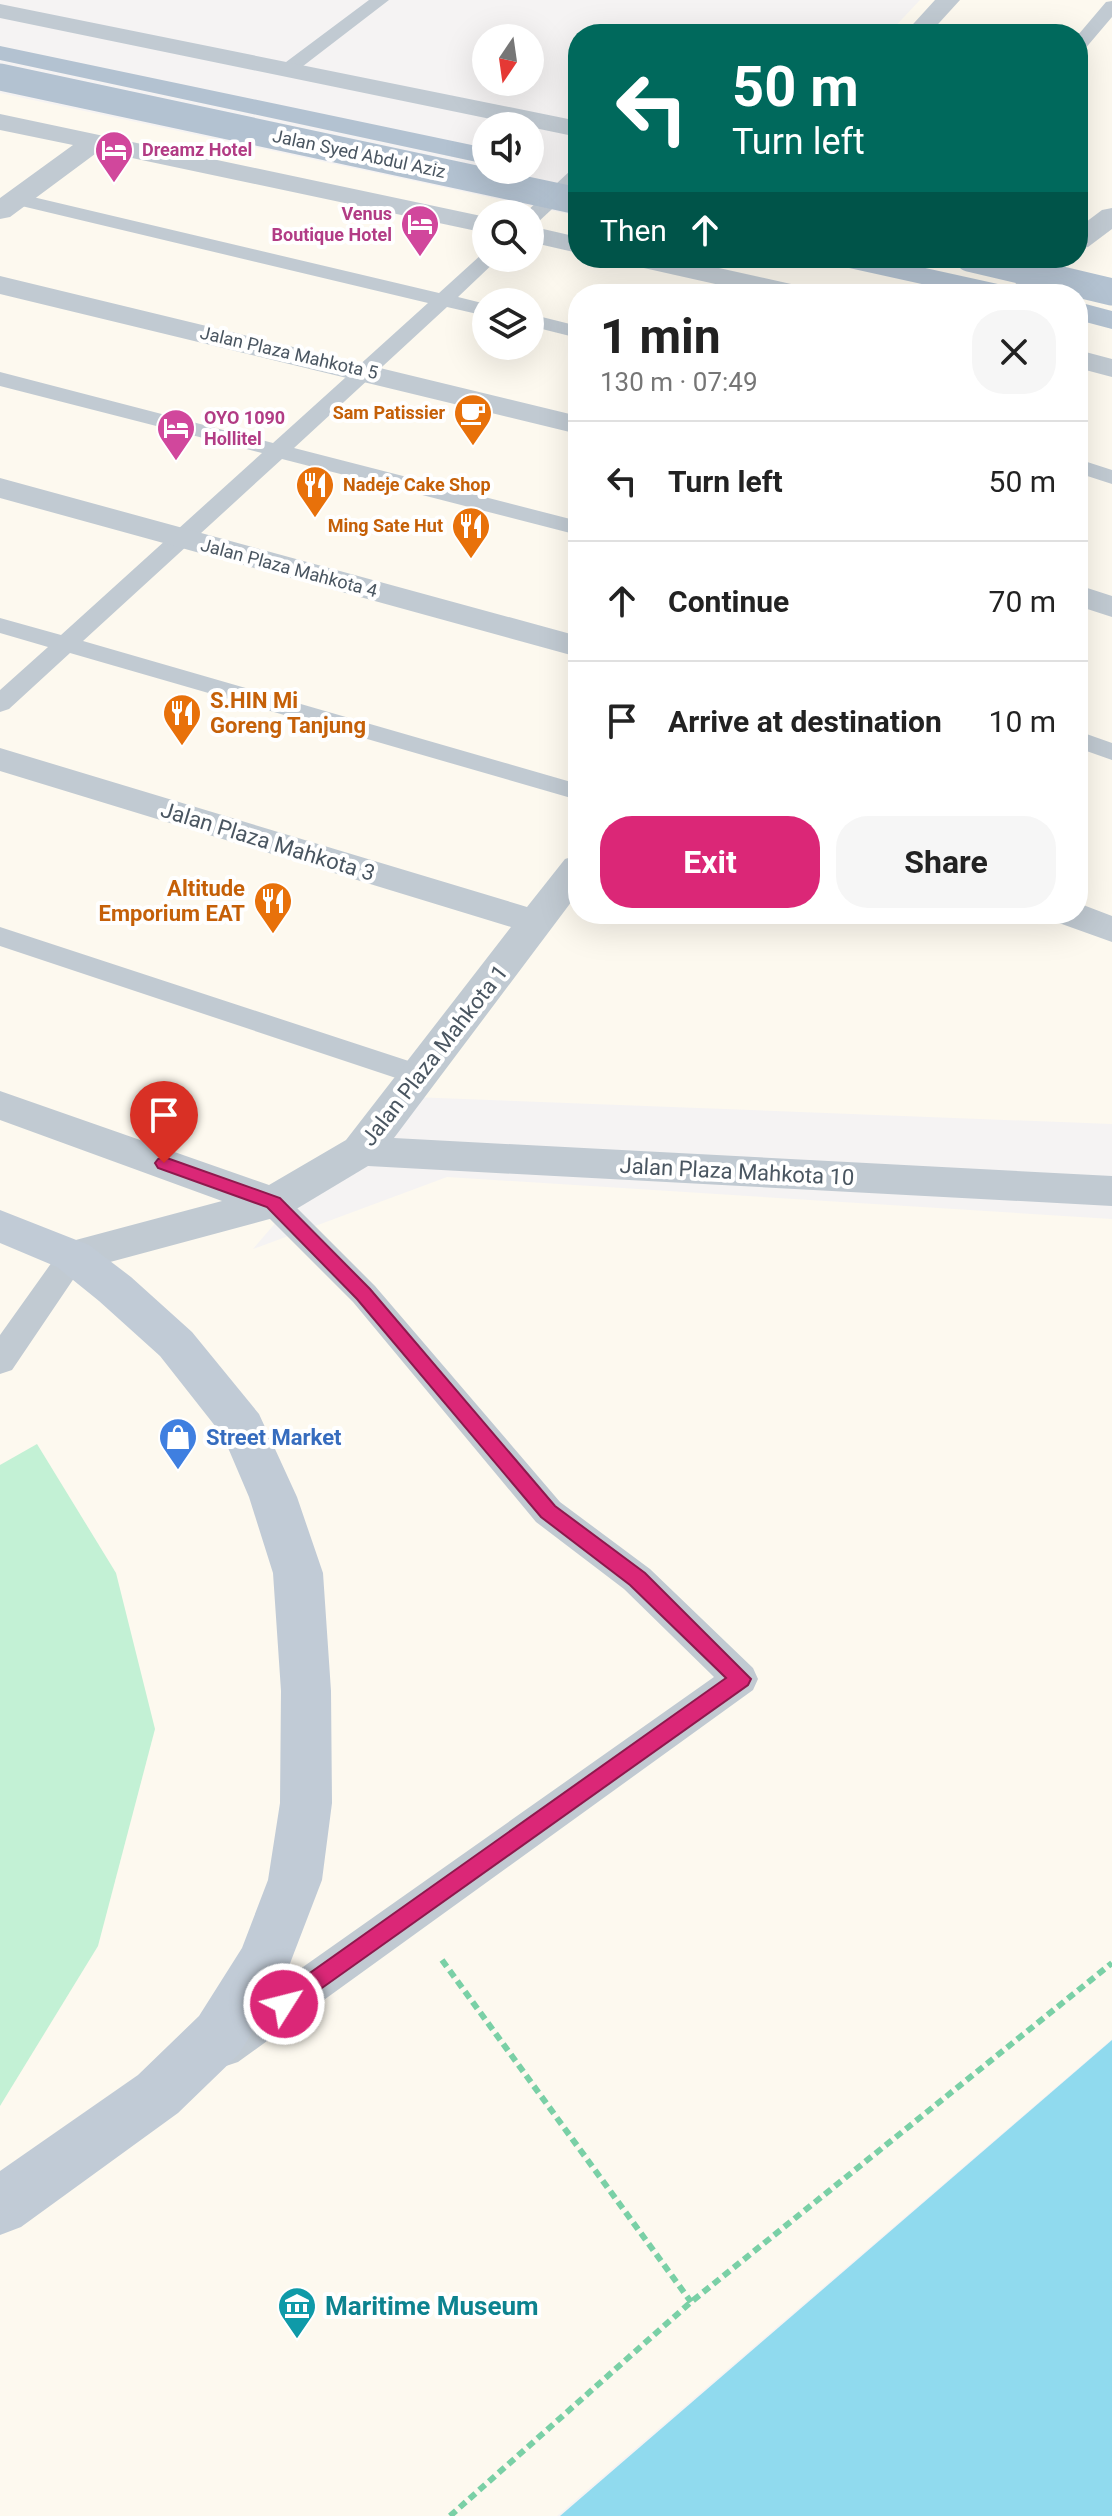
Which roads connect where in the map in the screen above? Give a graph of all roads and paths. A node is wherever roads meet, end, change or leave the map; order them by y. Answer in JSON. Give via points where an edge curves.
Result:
{"nodes":[{"id":1,"x":380,"y":0,"type":"edge"},
{"id":2,"x":948,"y":0,"type":"edge"},
{"id":3,"x":1112,"y":6,"type":"edge"},
{"id":4,"x":0,"y":11,"type":"edge"},
{"id":5,"x":925,"y":24,"type":"edge"},
{"id":6,"x":1088,"y":34,"type":"edge"},
{"id":7,"x":0,"y":53,"type":"edge"},
{"id":8,"x":288,"y":69,"type":"junction"},
{"id":9,"x":0,"y":77,"type":"edge"},
{"id":10,"x":0,"y":122,"type":"edge"},
{"id":11,"x":568,"y":127,"type":"edge"},
{"id":12,"x":96,"y":141,"type":"junction"},
{"id":13,"x":472,"y":153,"type":"edge"},
{"id":14,"x":544,"y":168,"type":"edge"},
{"id":15,"x":568,"y":172,"type":"edge"},
{"id":16,"x":568,"y":183,"type":"edge"},
{"id":17,"x":568,"y":199,"type":"edge"},
{"id":18,"x":8,"y":205,"type":"edge"},
{"id":19,"x":544,"y":206,"type":"edge"},
{"id":20,"x":472,"y":222,"type":"edge"},
{"id":21,"x":544,"y":237,"type":"edge"},
{"id":22,"x":568,"y":243,"type":"edge"},
{"id":23,"x":681,"y":268,"type":"edge"},
{"id":24,"x":887,"y":268,"type":"edge"},
{"id":25,"x":1011,"y":268,"type":"edge"},
{"id":26,"x":1043,"y":268,"type":"edge"},
{"id":27,"x":474,"y":272,"type":"edge"},
{"id":28,"x":754,"y":284,"type":"edge"},
{"id":29,"x":960,"y":284,"type":"edge"},
{"id":30,"x":1030,"y":284,"type":"edge"},
{"id":31,"x":1078,"y":284,"type":"edge"},
{"id":32,"x":0,"y":285,"type":"edge"},
{"id":33,"x":1088,"y":286,"type":"edge"},
{"id":34,"x":1112,"y":292,"type":"edge"},
{"id":35,"x":444,"y":300,"type":"junction"},
{"id":36,"x":472,"y":307,"type":"edge"},
{"id":37,"x":1088,"y":314,"type":"edge"},
{"id":38,"x":1112,"y":320,"type":"edge"},
{"id":39,"x":544,"y":324,"type":"edge"},
{"id":40,"x":568,"y":330,"type":"edge"},
{"id":41,"x":1088,"y":362,"type":"edge"},
{"id":42,"x":1112,"y":368,"type":"edge"},
{"id":43,"x":367,"y":372,"type":"junction"},
{"id":44,"x":0,"y":379,"type":"edge"},
{"id":45,"x":568,"y":422,"type":"edge"},
{"id":46,"x":281,"y":450,"type":"junction"},
{"id":47,"x":1088,"y":469,"type":"edge"},
{"id":48,"x":1112,"y":477,"type":"edge"},
{"id":49,"x":0,"y":488,"type":"edge"},
{"id":50,"x":568,"y":525,"type":"edge"},
{"id":51,"x":182,"y":538,"type":"junction"},
{"id":52,"x":1088,"y":599,"type":"edge"},
{"id":53,"x":1112,"y":607,"type":"edge"},
{"id":54,"x":0,"y":625,"type":"edge"},
{"id":55,"x":67,"y":644,"type":"junction"},
{"id":56,"x":568,"y":644,"type":"edge"},
{"id":57,"x":0,"y":704,"type":"edge"},
{"id":58,"x":1088,"y":743,"type":"edge"},
{"id":59,"x":1112,"y":752,"type":"edge"},
{"id":60,"x":0,"y":759,"type":"edge"},
{"id":61,"x":568,"y":789,"type":"edge"},
{"id":62,"x":568,"y":880,"type":"edge"},
{"id":63,"x":1088,"y":920,"type":"edge"},
{"id":64,"x":536,"y":922,"type":"junction"},
{"id":65,"x":1112,"y":930,"type":"edge"},
{"id":66,"x":0,"y":936,"type":"edge"},
{"id":67,"x":419,"y":1075,"type":"junction"},
{"id":68,"x":0,"y":1105,"type":"edge"},
{"id":69,"x":361,"y":1151,"type":"junction"},
{"id":70,"x":1112,"y":1191,"type":"edge"},
{"id":71,"x":273,"y":1203,"type":"junction"},
{"id":72,"x":0,"y":1226,"type":"edge"},
{"id":73,"x":73,"y":1256,"type":"junction"},
{"id":74,"x":0,"y":1361,"type":"edge"},
{"id":75,"x":409,"y":1915,"type":"junction"},
{"id":76,"x":1112,"y":1963,"type":"edge"},
{"id":77,"x":158,"y":2094,"type":"junction"},
{"id":78,"x":0,"y":2206,"type":"edge"},
{"id":79,"x":691,"y":2302,"type":"junction"},
{"id":80,"x":450,"y":2516,"type":"edge"}],
"edges":[{"from":1,"to":8,"type":"lane"},
{"from":2,"to":5,"type":"street"},
{"from":3,"to":6,"type":"lane"},
{"from":4,"to":8,"type":"street"},
{"from":7,"to":13,"type":"main road","name":"Jalan Syed Abdul Aziz"},
{"from":8,"to":11,"type":"street"},
{"from":9,"to":17,"type":"main road","name":"Jalan Syed Abdul Aziz","bridge":true},
{"from":10,"to":12,"type":"street"},
{"from":12,"to":18,"type":"street"},
{"from":12,"to":20,"type":"street"},
{"from":14,"to":15,"type":"main road"},
{"from":16,"to":19,"type":"lane"},
{"from":18,"to":35,"type":"lane"},
{"from":21,"to":22,"type":"street"},
{"from":23,"to":28,"type":"street"},
{"from":24,"to":29,"type":"main road"},
{"from":25,"to":31,"type":"main road","bridge":true},
{"from":26,"to":30,"type":"street"},
{"from":27,"to":35,"type":"lane"},
{"from":32,"to":43,"type":"street","name":"Jalan Plaza Mahkota 5"},
{"from":33,"to":34,"type":"main road","bridge":true},
{"from":35,"to":36,"type":"lane"},
{"from":35,"to":43,"type":"lane"},
{"from":37,"to":38,"type":"main road"},
{"from":39,"to":40,"type":"lane"},
{"from":41,"to":42,"type":"street"},
{"from":43,"to":45,"type":"street","name":"Jalan Plaza Mahkota 5"},
{"from":43,"to":46,"type":"lane"},
{"from":44,"to":46,"type":"lane"},
{"from":46,"to":50,"type":"lane"},
{"from":46,"to":51,"type":"lane"},
{"from":47,"to":48,"type":"lane"},
{"from":49,"to":51,"type":"street","name":"Jalan Plaza Mahkota 4"},
{"from":51,"to":55,"type":"lane"},
{"from":51,"to":56,"type":"street","name":"Jalan Plaza Mahkota 4"},
{"from":52,"to":53,"type":"street"},
{"from":54,"to":55,"type":"lane"},
{"from":55,"to":57,"type":"lane"},
{"from":55,"to":61,"type":"lane"},
{"from":58,"to":59,"type":"lane"},
{"from":60,"to":64,"type":"street","name":"Jalan Plaza Mahkota 3"},
{"from":62,"to":64,"type":"street","name":"Jalan Plaza Mahkota 1"},
{"from":63,"to":65,"type":"street"},
{"from":64,"to":67,"type":"street","name":"Jalan Plaza Mahkota 1"},
{"from":66,"to":67,"type":"lane"},
{"from":67,"to":69,"type":"street","name":"Jalan Plaza Mahkota 1"},
{"from":68,"to":71,"type":"street"},
{"from":69,"to":70,"type":"street","name":"Jalan Plaza Mahkota 10"},
{"from":69,"to":71,"type":"street","name":"Jalan Plaza Mahkota 1"},
{"from":71,"to":73,"type":"street","name":"Jalan Plaza Mahkota 1"},
{"from":71,"to":75,"type":"lane","via":[[364,1294],[548,1512],[637,1579],[740,1679]]},
{"from":72,"to":73,"type":"main road"},
{"from":73,"to":74,"type":"lane"},
{"from":73,"to":77,"type":"main road","via":[[176,1344],[242,1427],[298,1573],[306,1803],[295,1880],[264,1961],[219,2035]]},
{"from":75,"to":77,"type":"lane"},
{"from":75,"to":79,"type":"path"},
{"from":76,"to":79,"type":"path"},
{"from":77,"to":78,"type":"main road"},
{"from":79,"to":80,"type":"path"}]}
